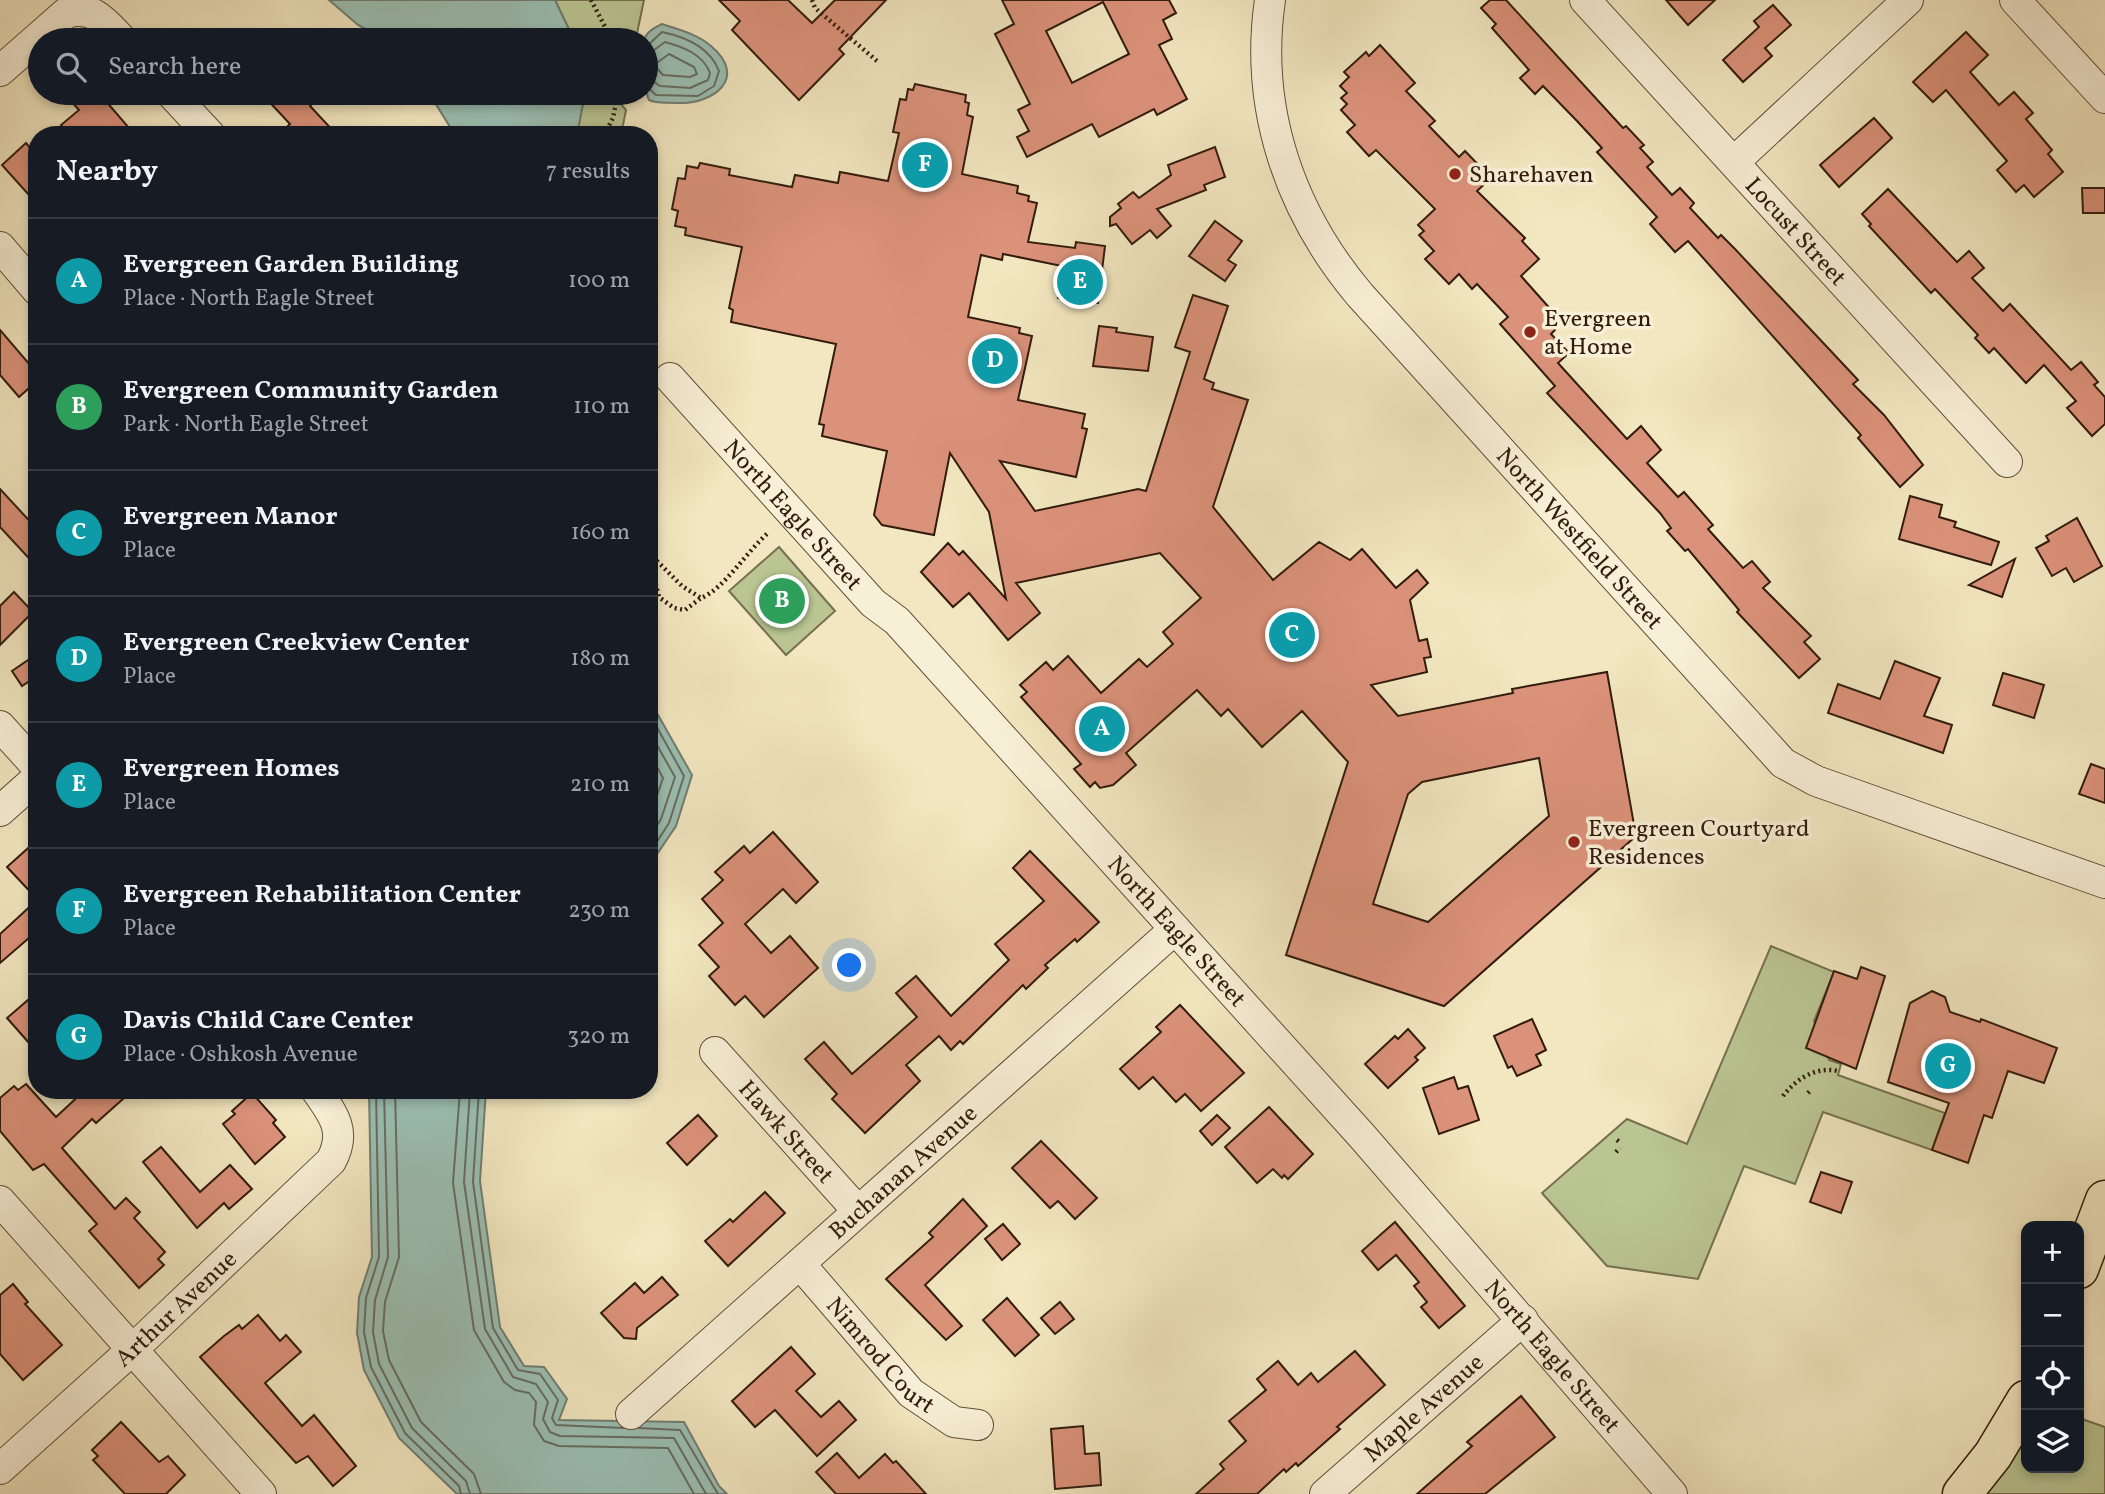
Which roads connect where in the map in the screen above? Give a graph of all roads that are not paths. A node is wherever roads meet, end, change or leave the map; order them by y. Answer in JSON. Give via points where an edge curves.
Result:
{"nodes":[{"id":1,"x":1270,"y":0,"type":"edge"},
{"id":2,"x":1585,"y":0,"type":"edge"},
{"id":3,"x":1908,"y":0,"type":"edge"},
{"id":4,"x":2015,"y":0,"type":"edge"},
{"id":5,"x":49,"y":28,"type":"edge"},
{"id":6,"x":111,"y":28,"type":"edge"},
{"id":7,"x":28,"y":46,"type":"edge"},
{"id":8,"x":0,"y":71,"type":"edge"},
{"id":9,"x":2105,"y":98,"type":"edge"},
{"id":10,"x":182,"y":105,"type":"edge"},
{"id":11,"x":202,"y":126,"type":"edge"},
{"id":12,"x":1734,"y":162,"type":"junction"},
{"id":13,"x":0,"y":247,"type":"edge"},
{"id":14,"x":28,"y":280,"type":"edge"},
{"id":15,"x":670,"y":378,"type":"dead end"},
{"id":16,"x":2007,"y":462,"type":"dead end"},
{"id":17,"x":0,"y":726,"type":"edge"},
{"id":18,"x":28,"y":757,"type":"edge"},
{"id":19,"x":28,"y":786,"type":"edge"},
{"id":20,"x":0,"y":811,"type":"edge"},
{"id":21,"x":2105,"y":883,"type":"edge"},
{"id":22,"x":1175,"y":929,"type":"junction"},
{"id":23,"x":715,"y":1052,"type":"dead end"},
{"id":24,"x":323,"y":1099,"type":"edge"},
{"id":25,"x":2105,"y":1200,"type":"edge"},
{"id":26,"x":0,"y":1201,"type":"edge"},
{"id":27,"x":857,"y":1210,"type":"junction"},
{"id":28,"x":2084,"y":1256,"type":"edge"},
{"id":29,"x":800,"y":1264,"type":"junction"},
{"id":30,"x":2105,"y":1272,"type":"edge"},
{"id":31,"x":2084,"y":1285,"type":"edge"},
{"id":32,"x":1523,"y":1320,"type":"junction"},
{"id":33,"x":133,"y":1349,"type":"junction"},
{"id":34,"x":2021,"y":1408,"type":"edge"},
{"id":35,"x":631,"y":1414,"type":"dead end"},
{"id":36,"x":978,"y":1425,"type":"dead end"},
{"id":37,"x":0,"y":1469,"type":"edge"},
{"id":38,"x":1656,"y":1488,"type":"edge"},
{"id":39,"x":261,"y":1494,"type":"edge"},
{"id":40,"x":1325,"y":1494,"type":"edge"},
{"id":41,"x":1962,"y":1494,"type":"edge"}],
"edges":[{"from":1,"to":21,"type":"street","name":"North Westfield Street","via":[[1267,81],[1278,143],[1298,202],[1329,257],[1783,763],[1816,781]]},
{"from":2,"to":12,"type":"street","name":"Locust Street"},
{"from":3,"to":12,"type":"street"},
{"from":4,"to":9,"type":"street"},
{"from":5,"to":6,"type":"street","via":[[66,13],[86,10],[98,14]]},
{"from":7,"to":8,"type":"street"},
{"from":10,"to":11,"type":"street"},
{"from":12,"to":16,"type":"street","name":"Locust Street"},
{"from":13,"to":14,"type":"street"},
{"from":15,"to":22,"type":"street","name":"North Eagle Street"},
{"from":17,"to":18,"type":"street"},
{"from":19,"to":20,"type":"street"},
{"from":22,"to":27,"type":"street","name":"Buchanan Avenue"},
{"from":22,"to":32,"type":"street","name":"North Eagle Street"},
{"from":23,"to":27,"type":"street","name":"Hawk Street"},
{"from":24,"to":33,"type":"street","name":"Arthur Avenue","via":[[335,1116],[340,1141],[331,1161]]},
{"from":25,"to":28,"type":"main road"},
{"from":26,"to":33,"type":"street"},
{"from":27,"to":29,"type":"street","name":"Buchanan Avenue"},
{"from":29,"to":35,"type":"street","name":"Buchanan Avenue"},
{"from":29,"to":36,"type":"street","name":"Nimrod Court","via":[[911,1393],[954,1422]]},
{"from":30,"to":31,"type":"main road"},
{"from":32,"to":38,"type":"street","name":"North Eagle Street"},
{"from":32,"to":40,"type":"street","name":"Maple Avenue"},
{"from":33,"to":37,"type":"street","name":"Arthur Avenue"},
{"from":33,"to":39,"type":"street"},
{"from":34,"to":41,"type":"main road"}]}
